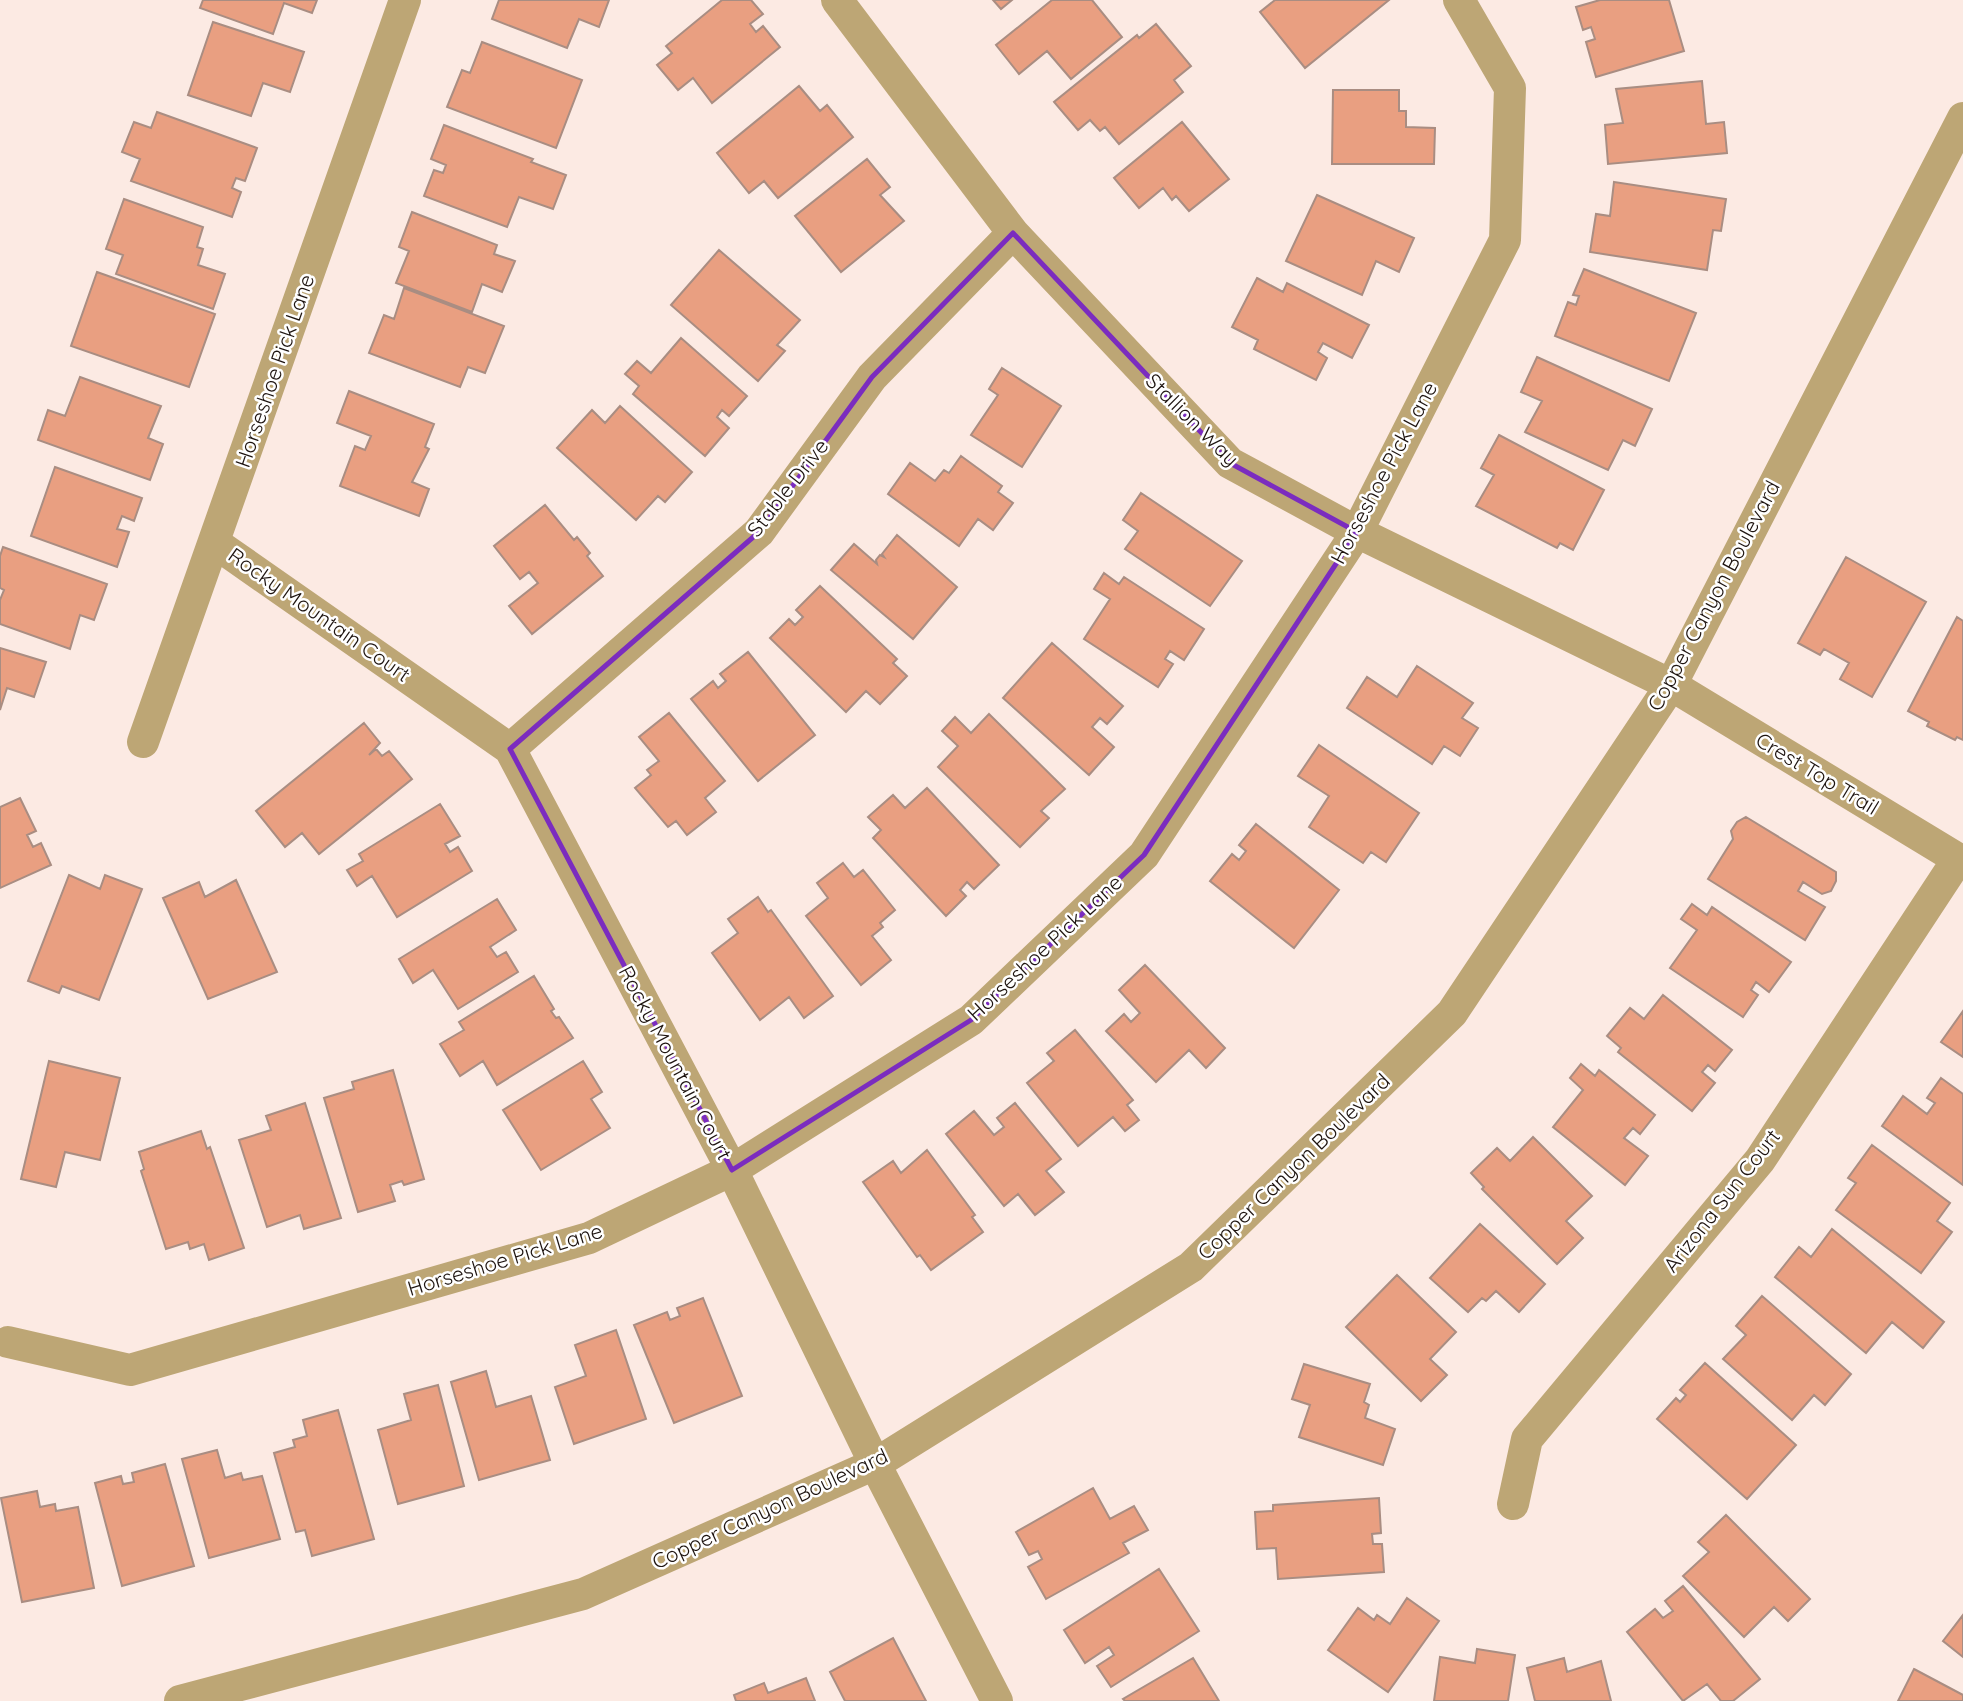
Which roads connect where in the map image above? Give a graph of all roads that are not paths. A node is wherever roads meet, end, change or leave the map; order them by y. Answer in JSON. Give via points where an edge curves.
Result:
{"nodes":[{"id":1,"x":405,"y":0,"type":"edge"},
{"id":2,"x":837,"y":0,"type":"edge"},
{"id":3,"x":1459,"y":0,"type":"edge"},
{"id":4,"x":1963,"y":118,"type":"edge"},
{"id":5,"x":1013,"y":233,"type":"junction"},
{"id":6,"x":1357,"y":532,"type":"junction"},
{"id":7,"x":215,"y":543,"type":"junction"},
{"id":8,"x":1671,"y":685,"type":"junction"},
{"id":9,"x":144,"y":742,"type":"dead end"},
{"id":10,"x":510,"y":749,"type":"junction"},
{"id":11,"x":1960,"y":861,"type":"edge"},
{"id":12,"x":732,"y":1170,"type":"junction"},
{"id":13,"x":8,"y":1342,"type":"dead end"},
{"id":14,"x":875,"y":1464,"type":"junction"},
{"id":15,"x":1513,"y":1504,"type":"dead end"},
{"id":16,"x":180,"y":1701,"type":"edge"},
{"id":17,"x":997,"y":1701,"type":"edge"}],
"edges":[{"from":1,"to":7,"type":"street","name":"Horseshoe Pick Lane"},
{"from":2,"to":5,"type":"street","name":"Stallion Way"},
{"from":3,"to":6,"type":"street","name":"Horseshoe Pick Lane","via":[[1510,88],[1505,240]]},
{"from":4,"to":8,"type":"street","name":"Copper Canyon Boulevard"},
{"from":5,"to":6,"type":"street","name":"Stallion Way","via":[[1230,463]]},
{"from":5,"to":10,"type":"street","name":"Stable Drive","via":[[872,377],[759,531]]},
{"from":6,"to":8,"type":"street","name":"Stallion Way"},
{"from":6,"to":12,"type":"street","name":"Horseshoe Pick Lane","via":[[1144,855],[971,1020]]},
{"from":7,"to":9,"type":"street","name":"Horseshoe Pick Lane"},
{"from":7,"to":10,"type":"street","name":"Rocky Mountain Court"},
{"from":8,"to":11,"type":"street","name":"Crest Top Trail"},
{"from":8,"to":14,"type":"street","name":"Copper Canyon Boulevard","via":[[1460,1002],[1432,1033],[1191,1267]]},
{"from":10,"to":12,"type":"street","name":"Rocky Mountain Court"},
{"from":11,"to":15,"type":"street","name":"Arizona Sun Court","via":[[1759,1160],[1527,1439]]},
{"from":12,"to":13,"type":"street","name":"Horseshoe Pick Lane","via":[[589,1238],[130,1370]]},
{"from":12,"to":14,"type":"street","name":"Rocky Mountain Court"},
{"from":14,"to":16,"type":"street","name":"Copper Canyon Boulevard","via":[[583,1594]]},
{"from":14,"to":17,"type":"street","name":"Rocky Mountain Court"}]}
